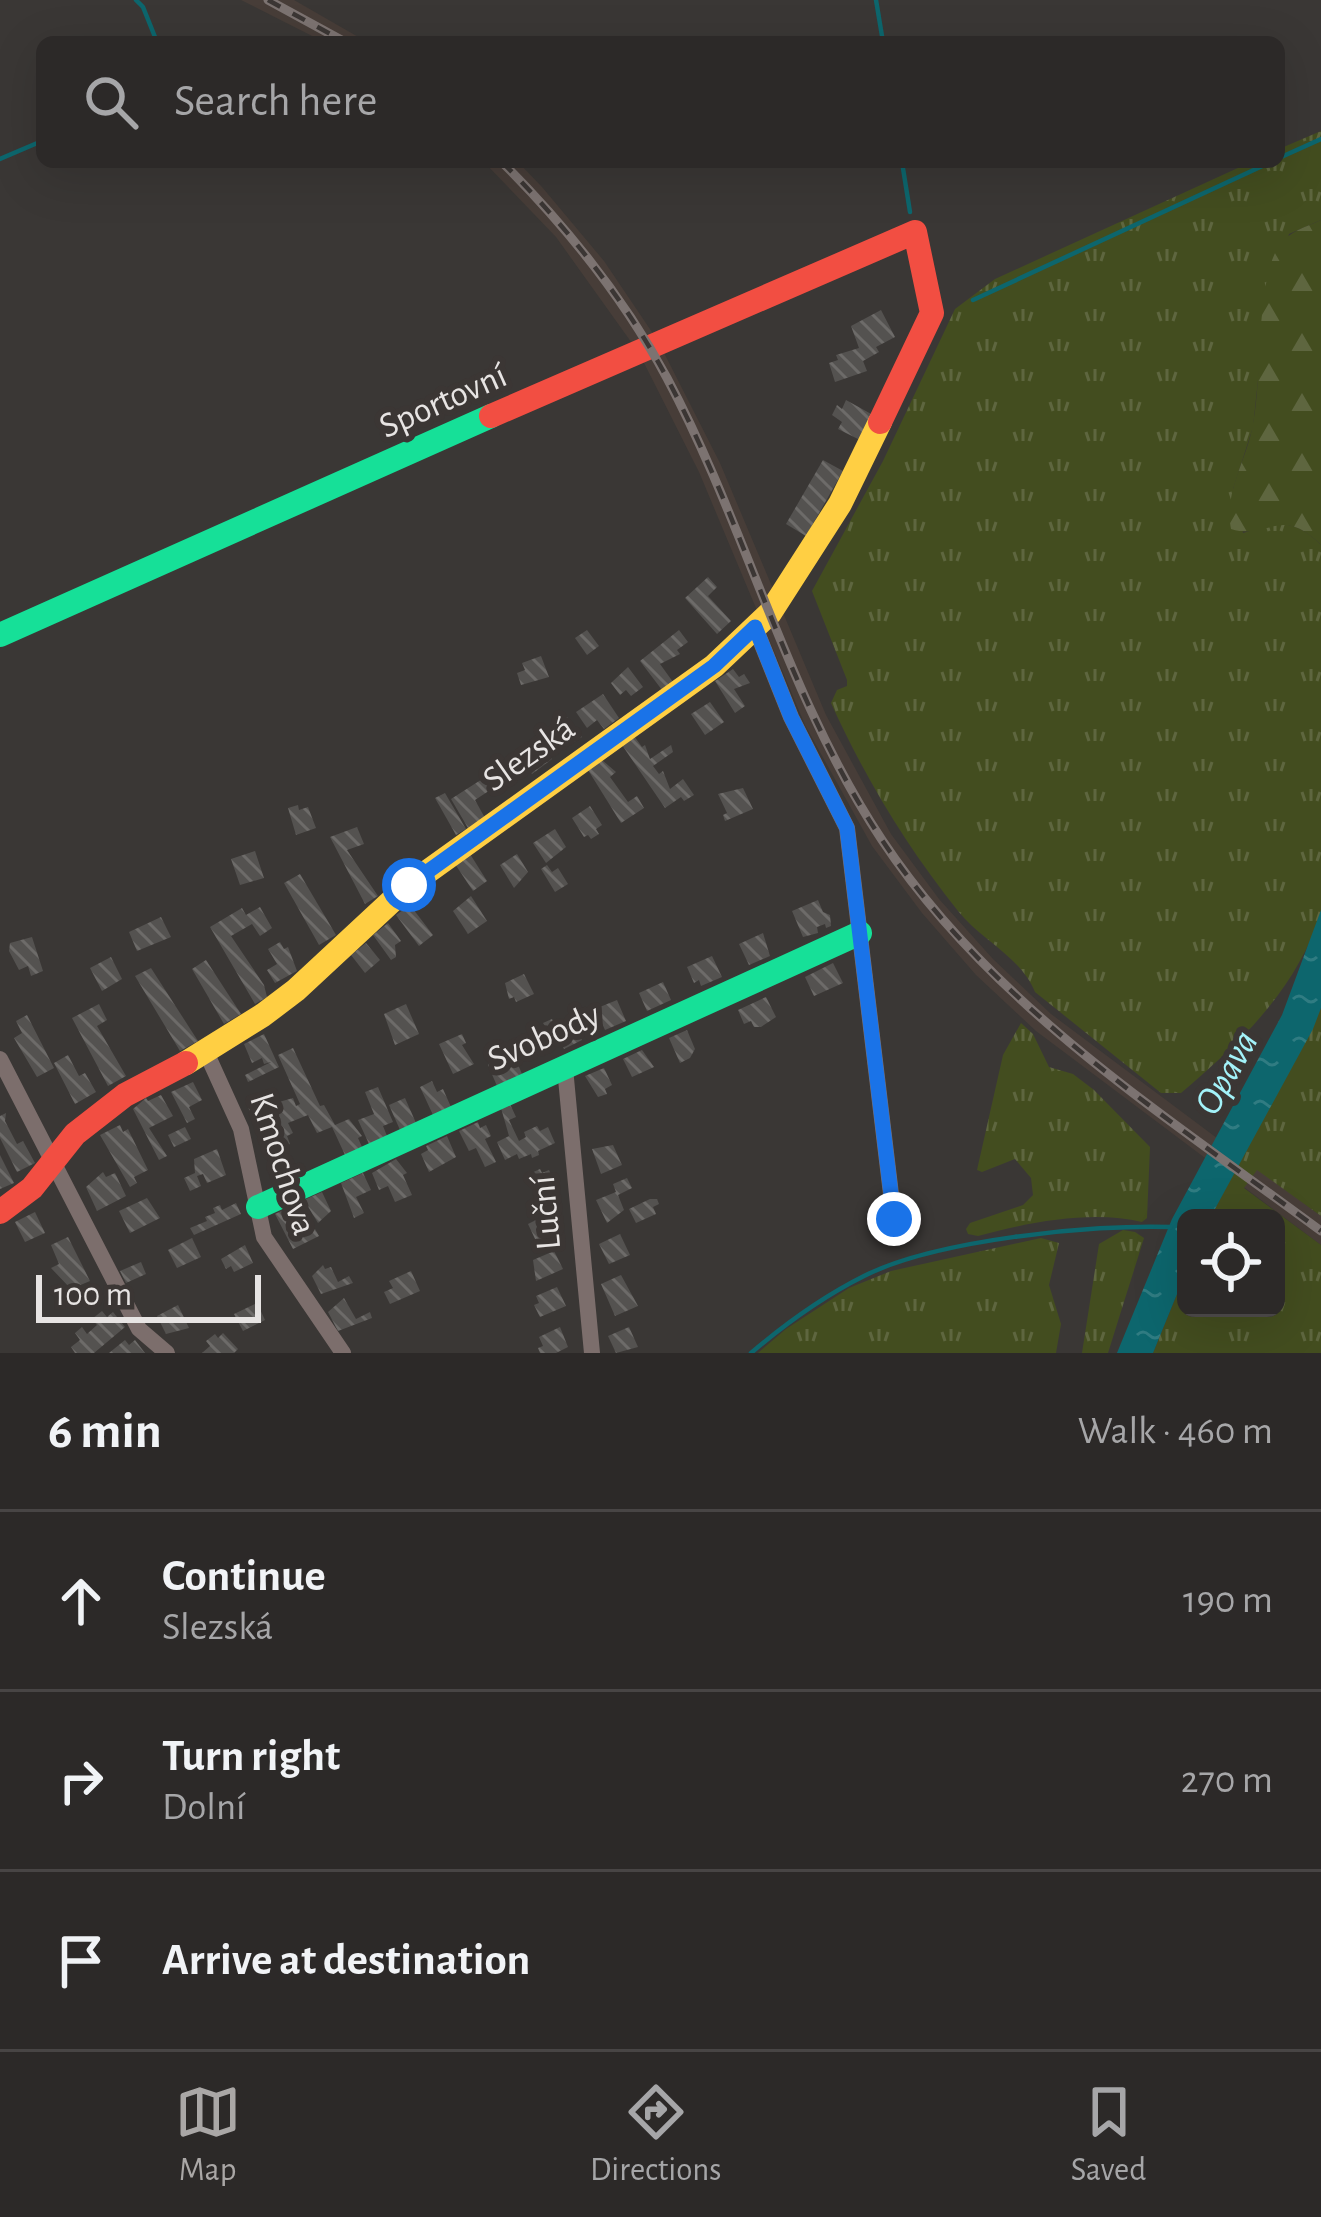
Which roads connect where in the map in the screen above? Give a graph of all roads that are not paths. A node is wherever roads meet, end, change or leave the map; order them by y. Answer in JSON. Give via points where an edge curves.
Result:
{"nodes":[{"id":1,"x":915,"y":232,"type":"joint"},
{"id":2,"x":755,"y":627,"type":"junction"},
{"id":3,"x":0,"y":635,"type":"edge"},
{"id":4,"x":860,"y":933,"type":"junction"},
{"id":5,"x":206,"y":1052,"type":"junction"},
{"id":6,"x":0,"y":1059,"type":"edge"},
{"id":7,"x":565,"y":1068,"type":"junction"},
{"id":8,"x":51,"y":1163,"type":"junction"},
{"id":9,"x":258,"y":1207,"type":"junction"},
{"id":10,"x":0,"y":1213,"type":"edge"},
{"id":11,"x":894,"y":1219,"type":"dead end"},
{"id":12,"x":167,"y":1353,"type":"edge"},
{"id":13,"x":344,"y":1353,"type":"edge"},
{"id":14,"x":592,"y":1353,"type":"edge"}],
"edges":[{"from":1,"to":2,"type":"street","name":"Slezská","via":[[932,313],[840,504]]},
{"from":1,"to":3,"type":"street","name":"Sportovní"},
{"from":2,"to":4,"type":"street","via":[[847,828]]},
{"from":2,"to":5,"type":"street","name":"Slezská","via":[[714,666],[424,873],[296,990]]},
{"from":4,"to":7,"type":"street","name":"Svobody"},
{"from":4,"to":11,"type":"street"},
{"from":5,"to":8,"type":"street","name":"Slezská","via":[[124,1095]]},
{"from":5,"to":9,"type":"street","name":"Kmochova","via":[[241,1129]]},
{"from":6,"to":8,"type":"street"},
{"from":7,"to":9,"type":"street","name":"Svobody"},
{"from":7,"to":14,"type":"street","name":"Luční"},
{"from":8,"to":10,"type":"street","name":"Slezská"},
{"from":8,"to":12,"type":"street","via":[[139,1329]]},
{"from":9,"to":13,"type":"street","name":"Kmochova","via":[[264,1237]]}]}
